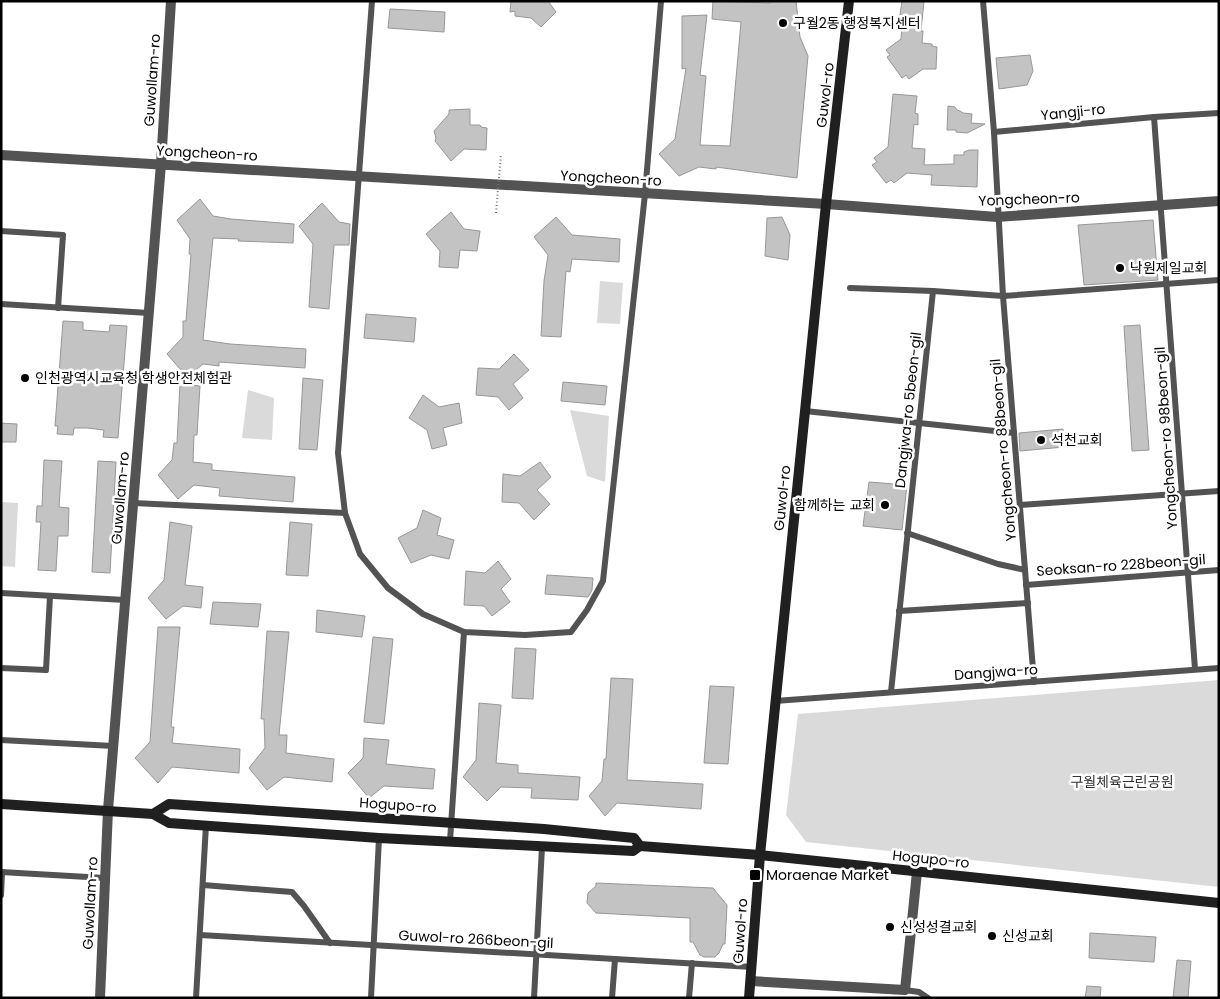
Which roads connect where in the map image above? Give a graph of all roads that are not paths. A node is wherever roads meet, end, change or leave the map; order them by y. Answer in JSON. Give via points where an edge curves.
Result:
{"nodes":[{"id":1,"x":171,"y":1,"type":"edge"},
{"id":2,"x":372,"y":1,"type":"edge"},
{"id":3,"x":661,"y":1,"type":"edge"},
{"id":4,"x":849,"y":1,"type":"edge"},
{"id":5,"x":983,"y":1,"type":"edge"},
{"id":6,"x":1219,"y":113,"type":"edge"},
{"id":7,"x":1154,"y":117,"type":"junction"},
{"id":8,"x":994,"y":132,"type":"junction"},
{"id":9,"x":1,"y":154,"type":"edge"},
{"id":10,"x":161,"y":164,"type":"junction"},
{"id":11,"x":358,"y":176,"type":"junction"},
{"id":12,"x":645,"y":194,"type":"junction"},
{"id":13,"x":1219,"y":201,"type":"edge"},
{"id":14,"x":826,"y":204,"type":"junction"},
{"id":15,"x":1162,"y":205,"type":"junction"},
{"id":16,"x":997,"y":217,"type":"junction"},
{"id":17,"x":1,"y":231,"type":"edge"},
{"id":18,"x":1219,"y":280,"type":"edge"},
{"id":19,"x":1167,"y":284,"type":"junction"},
{"id":20,"x":850,"y":288,"type":"dead end"},
{"id":21,"x":933,"y":291,"type":"junction"},
{"id":22,"x":1003,"y":296,"type":"junction"},
{"id":23,"x":1,"y":304,"type":"edge"},
{"id":24,"x":58,"y":308,"type":"junction"},
{"id":25,"x":148,"y":313,"type":"junction"},
{"id":26,"x":805,"y":411,"type":"junction"},
{"id":27,"x":919,"y":423,"type":"junction"},
{"id":28,"x":1014,"y":433,"type":"junction"},
{"id":29,"x":1219,"y":491,"type":"edge"},
{"id":30,"x":1182,"y":493,"type":"junction"},
{"id":31,"x":133,"y":503,"type":"junction"},
{"id":32,"x":1020,"y":505,"type":"junction"},
{"id":33,"x":345,"y":513,"type":"junction"},
{"id":34,"x":907,"y":533,"type":"junction"},
{"id":35,"x":1025,"y":570,"type":"junction"},
{"id":36,"x":1219,"y":570,"type":"edge"},
{"id":37,"x":1188,"y":572,"type":"junction"},
{"id":38,"x":1026,"y":585,"type":"junction"},
{"id":39,"x":1,"y":593,"type":"edge"},
{"id":40,"x":50,"y":596,"type":"junction"},
{"id":41,"x":125,"y":600,"type":"junction"},
{"id":42,"x":1028,"y":603,"type":"junction"},
{"id":43,"x":899,"y":611,"type":"junction"},
{"id":44,"x":464,"y":632,"type":"junction"},
{"id":45,"x":1,"y":668,"type":"edge"},
{"id":46,"x":1219,"y":668,"type":"edge"},
{"id":47,"x":1195,"y":670,"type":"junction"},
{"id":48,"x":1034,"y":682,"type":"junction"},
{"id":49,"x":891,"y":692,"type":"junction"},
{"id":50,"x":775,"y":701,"type":"junction"},
{"id":51,"x":1,"y":740,"type":"edge"},
{"id":52,"x":113,"y":746,"type":"junction"},
{"id":53,"x":1,"y":804,"type":"edge"},
{"id":54,"x":108,"y":810,"type":"junction"},
{"id":55,"x":153,"y":814,"type":"junction"},
{"id":56,"x":452,"y":823,"type":"junction"},
{"id":57,"x":206,"y":825,"type":"junction"},
{"id":58,"x":379,"y":838,"type":"junction"},
{"id":59,"x":450,"y":841,"type":"junction"},
{"id":60,"x":640,"y":846,"type":"junction"},
{"id":61,"x":542,"y":847,"type":"junction"},
{"id":62,"x":760,"y":855,"type":"junction"},
{"id":63,"x":2,"y":872,"type":"edge"},
{"id":64,"x":917,"y":872,"type":"junction"},
{"id":65,"x":105,"y":878,"type":"junction"},
{"id":66,"x":203,"y":885,"type":"junction"},
{"id":67,"x":1,"y":895,"type":"edge"},
{"id":68,"x":1219,"y":903,"type":"edge"},
{"id":69,"x":200,"y":935,"type":"junction"},
{"id":70,"x":330,"y":943,"type":"junction"},
{"id":71,"x":373,"y":945,"type":"junction"},
{"id":72,"x":536,"y":954,"type":"junction"},
{"id":73,"x":615,"y":959,"type":"junction"},
{"id":74,"x":692,"y":963,"type":"junction"},
{"id":75,"x":752,"y":967,"type":"junction"},
{"id":76,"x":751,"y":981,"type":"junction"},
{"id":77,"x":905,"y":990,"type":"junction"},
{"id":78,"x":866,"y":993,"type":"edge"},
{"id":79,"x":100,"y":998,"type":"edge"},
{"id":80,"x":196,"y":998,"type":"edge"},
{"id":81,"x":371,"y":998,"type":"edge"},
{"id":82,"x":534,"y":998,"type":"edge"},
{"id":83,"x":612,"y":998,"type":"edge"},
{"id":84,"x":690,"y":998,"type":"edge"},
{"id":85,"x":750,"y":998,"type":"edge"},
{"id":86,"x":928,"y":998,"type":"edge"}],
"edges":[{"from":1,"to":10,"type":"street","name":"Guwollam-ro"},
{"from":2,"to":11,"type":"lane"},
{"from":3,"to":12,"type":"lane"},
{"from":4,"to":14,"type":"main road","name":"Guwol-ro"},
{"from":5,"to":8,"type":"lane","name":"Yongcheon-ro 88beon-gil"},
{"from":6,"to":7,"type":"lane","name":"Yangji-ro"},
{"from":7,"to":8,"type":"lane","name":"Yangji-ro"},
{"from":7,"to":15,"type":"lane","name":"Yongcheon-ro 98beon-gil"},
{"from":8,"to":16,"type":"lane","name":"Yongcheon-ro 88beon-gil"},
{"from":9,"to":10,"type":"street","name":"Yongcheon-ro"},
{"from":10,"to":11,"type":"street","name":"Yongcheon-ro"},
{"from":10,"to":25,"type":"street","name":"Guwollam-ro"},
{"from":11,"to":12,"type":"street","name":"Yongcheon-ro"},
{"from":11,"to":33,"type":"lane","via":[[338,453]]},
{"from":12,"to":14,"type":"street","name":"Yongcheon-ro"},
{"from":12,"to":44,"type":"lane","via":[[603,581],[571,632],[525,635]]},
{"from":13,"to":15,"type":"street","name":"Yongcheon-ro"},
{"from":14,"to":16,"type":"street","name":"Yongcheon-ro"},
{"from":14,"to":26,"type":"main road","name":"Guwol-ro"},
{"from":15,"to":16,"type":"street","name":"Yongcheon-ro"},
{"from":15,"to":19,"type":"lane","name":"Yongcheon-ro 98beon-gil"},
{"from":16,"to":22,"type":"lane","name":"Yongcheon-ro 88beon-gil"},
{"from":17,"to":24,"type":"lane","via":[[63,235]]},
{"from":18,"to":19,"type":"lane"},
{"from":19,"to":22,"type":"lane"},
{"from":19,"to":30,"type":"lane","name":"Yongcheon-ro 98beon-gil"},
{"from":20,"to":21,"type":"lane"},
{"from":21,"to":22,"type":"lane"},
{"from":21,"to":27,"type":"lane","name":"Dangjwa-ro 5beon-gil"},
{"from":22,"to":28,"type":"lane","name":"Yongcheon-ro 88beon-gil"},
{"from":23,"to":24,"type":"lane"},
{"from":24,"to":25,"type":"lane"},
{"from":25,"to":31,"type":"street","name":"Guwollam-ro"},
{"from":26,"to":27,"type":"lane"},
{"from":26,"to":50,"type":"main road","name":"Guwol-ro"},
{"from":27,"to":28,"type":"lane"},
{"from":27,"to":34,"type":"lane","name":"Dangjwa-ro 5beon-gil"},
{"from":28,"to":32,"type":"lane","name":"Yongcheon-ro 88beon-gil"},
{"from":29,"to":30,"type":"lane"},
{"from":30,"to":32,"type":"lane"},
{"from":30,"to":37,"type":"lane","name":"Yongcheon-ro 98beon-gil"},
{"from":31,"to":33,"type":"lane"},
{"from":31,"to":41,"type":"street","name":"Guwollam-ro"},
{"from":32,"to":35,"type":"lane","name":"Yongcheon-ro 88beon-gil"},
{"from":33,"to":44,"type":"lane","via":[[360,554],[388,588],[423,614]]},
{"from":34,"to":35,"type":"lane"},
{"from":34,"to":43,"type":"lane","name":"Dangjwa-ro 5beon-gil"},
{"from":35,"to":38,"type":"lane","name":"Yongcheon-ro 88beon-gil"},
{"from":36,"to":37,"type":"lane","name":"Seoksan-ro 228beon-gil"},
{"from":37,"to":38,"type":"lane","name":"Seoksan-ro 228beon-gil"},
{"from":37,"to":47,"type":"lane","name":"Yongcheon-ro 98beon-gil"},
{"from":38,"to":42,"type":"lane","name":"Yongcheon-ro 88beon-gil"},
{"from":39,"to":40,"type":"lane"},
{"from":40,"to":41,"type":"lane"},
{"from":40,"to":45,"type":"lane","via":[[46,670]]},
{"from":41,"to":52,"type":"street","name":"Guwollam-ro"},
{"from":42,"to":43,"type":"lane"},
{"from":42,"to":48,"type":"lane","name":"Yongcheon-ro 88beon-gil"},
{"from":43,"to":49,"type":"lane","name":"Dangjwa-ro 5beon-gil"},
{"from":44,"to":56,"type":"lane"},
{"from":46,"to":47,"type":"lane","name":"Dangjwa-ro"},
{"from":47,"to":48,"type":"lane","name":"Dangjwa-ro"},
{"from":48,"to":49,"type":"lane","name":"Dangjwa-ro"},
{"from":49,"to":50,"type":"lane","name":"Dangjwa-ro"},
{"from":50,"to":62,"type":"main road","name":"Guwol-ro"},
{"from":51,"to":52,"type":"lane"},
{"from":52,"to":54,"type":"street","name":"Guwollam-ro"},
{"from":53,"to":54,"type":"main road","name":"Hogupo-ro"},
{"from":54,"to":55,"type":"main road","name":"Hogupo-ro"},
{"from":54,"to":65,"type":"street","name":"Guwollam-ro"},
{"from":55,"to":56,"type":"main road","name":"Hogupo-ro","via":[[168,804]]},
{"from":55,"to":57,"type":"main road","name":"Hogupo-ro","via":[[169,824]]},
{"from":56,"to":59,"type":"lane"},
{"from":56,"to":60,"type":"main road","name":"Hogupo-ro","via":[[634,838]]},
{"from":57,"to":58,"type":"main road","name":"Hogupo-ro"},
{"from":57,"to":66,"type":"lane"},
{"from":58,"to":59,"type":"main road","name":"Hogupo-ro"},
{"from":58,"to":71,"type":"lane"},
{"from":59,"to":61,"type":"main road","name":"Hogupo-ro"},
{"from":60,"to":61,"type":"main road","name":"Hogupo-ro","via":[[633,851]]},
{"from":60,"to":62,"type":"main road","name":"Hogupo-ro"},
{"from":61,"to":72,"type":"lane"},
{"from":62,"to":64,"type":"main road","name":"Hogupo-ro"},
{"from":62,"to":75,"type":"main road","name":"Guwol-ro"},
{"from":63,"to":65,"type":"lane"},
{"from":63,"to":67,"type":"lane"},
{"from":64,"to":68,"type":"main road","name":"Hogupo-ro"},
{"from":64,"to":77,"type":"street"},
{"from":65,"to":79,"type":"street","name":"Guwollam-ro"},
{"from":66,"to":69,"type":"lane"},
{"from":66,"to":70,"type":"lane","via":[[292,892]]},
{"from":69,"to":70,"type":"lane","name":"Guwol-ro 266beon-gil"},
{"from":69,"to":80,"type":"lane"},
{"from":70,"to":71,"type":"lane","name":"Guwol-ro 266beon-gil"},
{"from":71,"to":72,"type":"lane","name":"Guwol-ro 266beon-gil"},
{"from":71,"to":81,"type":"lane"},
{"from":72,"to":73,"type":"lane","name":"Guwol-ro 266beon-gil"},
{"from":72,"to":82,"type":"lane"},
{"from":73,"to":74,"type":"lane","name":"Guwol-ro 266beon-gil"},
{"from":73,"to":83,"type":"lane"},
{"from":74,"to":75,"type":"lane","name":"Guwol-ro 266beon-gil"},
{"from":74,"to":84,"type":"lane"},
{"from":75,"to":76,"type":"main road","name":"Guwol-ro"},
{"from":76,"to":78,"type":"street"},
{"from":76,"to":85,"type":"main road","name":"Guwol-ro"},
{"from":77,"to":78,"type":"street"},
{"from":77,"to":86,"type":"lane","via":[[920,992]]}]}
